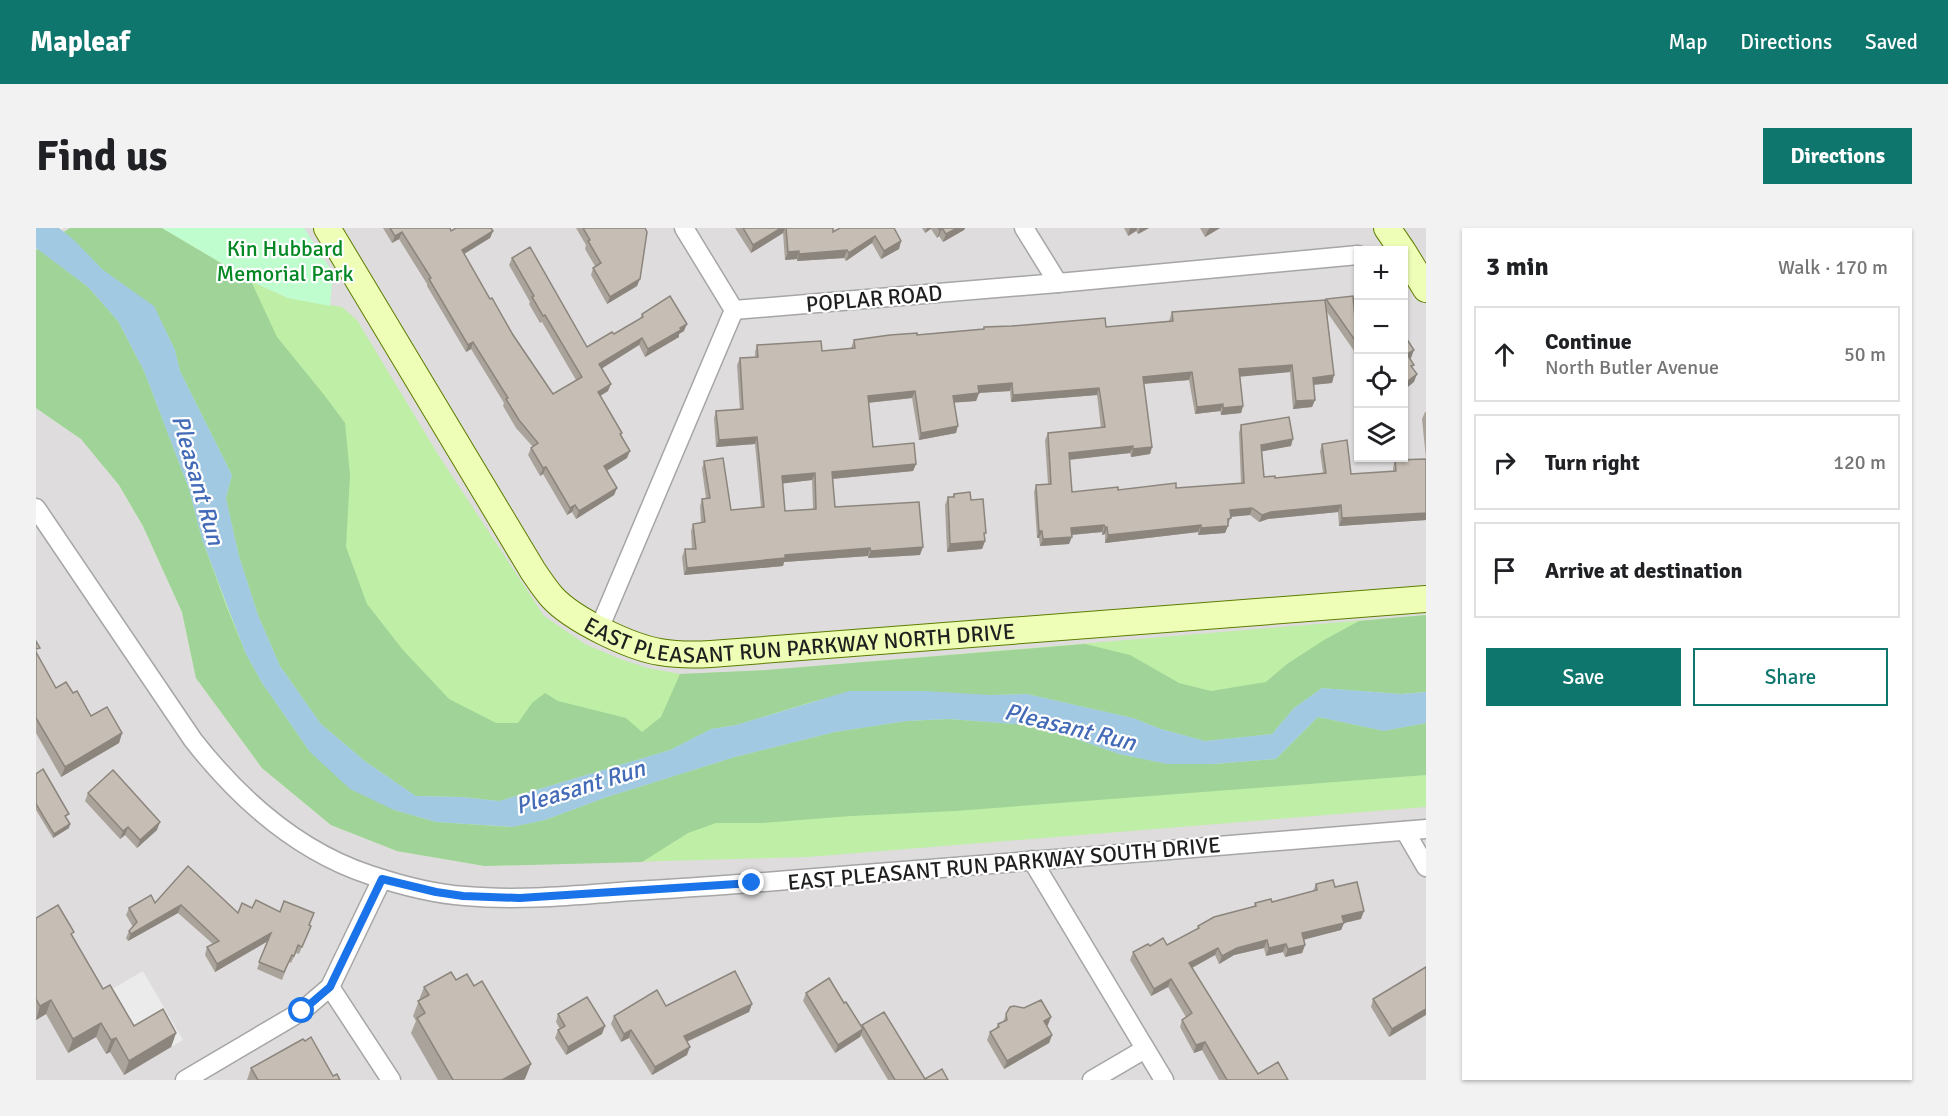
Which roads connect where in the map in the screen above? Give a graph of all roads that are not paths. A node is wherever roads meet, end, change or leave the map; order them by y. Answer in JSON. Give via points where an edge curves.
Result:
{"nodes":[{"id":1,"x":327,"y":228,"type":"edge"},
{"id":2,"x":684,"y":228,"type":"edge"},
{"id":3,"x":1024,"y":228,"type":"edge"},
{"id":4,"x":1387,"y":228,"type":"edge"},
{"id":5,"x":1399,"y":246,"type":"edge"},
{"id":6,"x":1354,"y":255,"type":"edge"},
{"id":7,"x":1408,"y":260,"type":"edge"},
{"id":8,"x":1058,"y":283,"type":"junction"},
{"id":9,"x":1426,"y":289,"type":"edge"},
{"id":10,"x":734,"y":310,"type":"junction"},
{"id":11,"x":36,"y":508,"type":"edge"},
{"id":12,"x":1426,"y":599,"type":"edge"},
{"id":13,"x":599,"y":629,"type":"junction"},
{"id":14,"x":1426,"y":829,"type":"edge"},
{"id":15,"x":1405,"y":831,"type":"junction"},
{"id":16,"x":1032,"y":860,"type":"junction"},
{"id":17,"x":1426,"y":867,"type":"edge"},
{"id":18,"x":382,"y":879,"type":"junction"},
{"id":19,"x":330,"y":987,"type":"junction"},
{"id":20,"x":1145,"y":1049,"type":"junction"},
{"id":21,"x":185,"y":1080,"type":"edge"},
{"id":22,"x":391,"y":1080,"type":"edge"},
{"id":23,"x":1092,"y":1080,"type":"edge"},
{"id":24,"x":1164,"y":1080,"type":"edge"}],
"edges":[{"from":1,"to":13,"type":"main road","name":"EAST PLEASANT RUN PARKWAY NORTH DRIVE","via":[[533,571],[561,606]]},
{"from":2,"to":10,"type":"street"},
{"from":3,"to":8,"type":"street"},
{"from":4,"to":5,"type":"main road"},
{"from":6,"to":8,"type":"street","name":"POPLAR ROAD"},
{"from":7,"to":9,"type":"main road"},
{"from":8,"to":10,"type":"street","name":"POPLAR ROAD"},
{"from":10,"to":13,"type":"street"},
{"from":11,"to":18,"type":"street","name":"EAST PLEASANT RUN PARKWAY SOUTH DRIVE","via":[[193,740],[223,777],[301,842],[322,855]]},
{"from":12,"to":13,"type":"main road","name":"EAST PLEASANT RUN PARKWAY NORTH DRIVE","via":[[699,655],[658,652]]},
{"from":14,"to":15,"type":"street","name":"EAST PLEASANT RUN PARKWAY SOUTH DRIVE"},
{"from":15,"to":16,"type":"street","name":"EAST PLEASANT RUN PARKWAY SOUTH DRIVE"},
{"from":15,"to":17,"type":"street"},
{"from":16,"to":18,"type":"street","name":"EAST PLEASANT RUN PARKWAY SOUTH DRIVE","via":[[520,898],[463,896]]},
{"from":16,"to":20,"type":"street"},
{"from":18,"to":19,"type":"street"},
{"from":19,"to":21,"type":"street","via":[[302,1011]]},
{"from":19,"to":22,"type":"street"},
{"from":20,"to":23,"type":"street"},
{"from":20,"to":24,"type":"street"}]}
